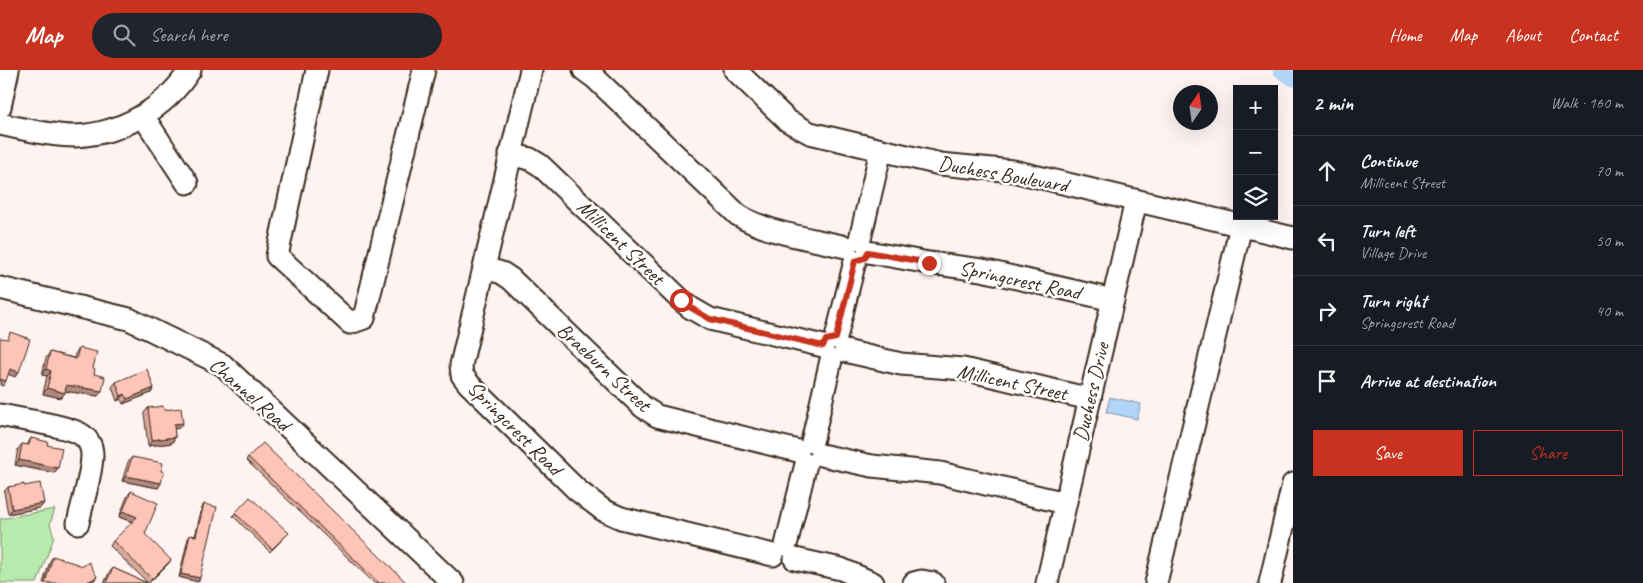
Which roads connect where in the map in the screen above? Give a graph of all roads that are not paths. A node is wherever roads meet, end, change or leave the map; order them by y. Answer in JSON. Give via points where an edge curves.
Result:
{"nodes":[{"id":1,"x":8,"y":70,"type":"edge"},
{"id":2,"x":190,"y":70,"type":"edge"},
{"id":3,"x":317,"y":70,"type":"edge"},
{"id":4,"x":424,"y":70,"type":"edge"},
{"id":5,"x":530,"y":70,"type":"edge"},
{"id":6,"x":584,"y":70,"type":"edge"},
{"id":7,"x":735,"y":70,"type":"edge"},
{"id":8,"x":0,"y":107,"type":"edge"},
{"id":9,"x":143,"y":116,"type":"junction"},
{"id":10,"x":0,"y":124,"type":"edge"},
{"id":11,"x":881,"y":150,"type":"junction"},
{"id":12,"x":510,"y":154,"type":"junction"},
{"id":13,"x":187,"y":183,"type":"dead end"},
{"id":14,"x":1136,"y":201,"type":"junction"},
{"id":15,"x":1241,"y":226,"type":"junction"},
{"id":16,"x":1293,"y":238,"type":"edge"},
{"id":17,"x":857,"y":250,"type":"junction"},
{"id":18,"x":484,"y":268,"type":"junction"},
{"id":19,"x":0,"y":288,"type":"edge"},
{"id":20,"x":1113,"y":300,"type":"junction"},
{"id":21,"x":834,"y":349,"type":"junction"},
{"id":22,"x":1090,"y":399,"type":"junction"},
{"id":23,"x":0,"y":415,"type":"edge"},
{"id":24,"x":809,"y":453,"type":"junction"},
{"id":25,"x":1293,"y":484,"type":"edge"},
{"id":26,"x":1065,"y":503,"type":"junction"},
{"id":27,"x":78,"y":524,"type":"dead end"},
{"id":28,"x":785,"y":553,"type":"junction"},
{"id":29,"x":855,"y":578,"type":"edge"},
{"id":30,"x":453,"y":583,"type":"edge"},
{"id":31,"x":873,"y":583,"type":"edge"},
{"id":32,"x":914,"y":583,"type":"edge"},
{"id":33,"x":933,"y":583,"type":"edge"},
{"id":34,"x":1047,"y":583,"type":"edge"},
{"id":35,"x":1156,"y":583,"type":"edge"},
{"id":36,"x":1270,"y":583,"type":"edge"}],
"edges":[{"from":1,"to":8,"type":"street"},
{"from":2,"to":9,"type":"street","via":[[171,94]]},
{"from":3,"to":4,"type":"street","via":[[277,256],[350,323],[364,318]]},
{"from":5,"to":12,"type":"street","name":"Springcrest Road"},
{"from":6,"to":17,"type":"street","name":"Springcrest Road","via":[[738,215],[764,227]]},
{"from":7,"to":11,"type":"street","name":"Duchess Boulevard","via":[[788,121],[801,129]]},
{"from":9,"to":10,"type":"street","via":[[94,134],[74,136]]},
{"from":9,"to":13,"type":"street"},
{"from":11,"to":14,"type":"street","name":"Duchess Boulevard","via":[[948,165],[1013,171]]},
{"from":11,"to":17,"type":"street"},
{"from":12,"to":18,"type":"street","name":"Springcrest Road"},
{"from":12,"to":21,"type":"street","name":"Millicent Street","via":[[540,165],[681,300],[700,314]]},
{"from":14,"to":15,"type":"street","name":"Duchess Boulevard"},
{"from":14,"to":20,"type":"street","name":"Duchess Drive"},
{"from":15,"to":16,"type":"street","name":"Duchess Boulevard"},
{"from":15,"to":35,"type":"street"},
{"from":17,"to":20,"type":"street","name":"Springcrest Road","via":[[982,270]]},
{"from":17,"to":21,"type":"street"},
{"from":18,"to":24,"type":"street","name":"Braeburn Street","via":[[511,279],[643,407],[657,416]]},
{"from":18,"to":28,"type":"street","name":"Springcrest Road","via":[[461,365],[462,375],[577,490],[603,510],[621,518]]},
{"from":19,"to":30,"type":"street","name":"Channel Road","via":[[129,318],[223,365]]},
{"from":20,"to":22,"type":"street","name":"Duchess Drive"},
{"from":21,"to":22,"type":"street","name":"Millicent Street","via":[[901,364],[963,369]]},
{"from":21,"to":24,"type":"street"},
{"from":22,"to":26,"type":"street","name":"Duchess Drive"},
{"from":23,"to":27,"type":"street","via":[[84,436],[91,448],[92,462]]},
{"from":24,"to":26,"type":"street","name":"Braeburn Street","via":[[872,466],[940,473]]},
{"from":24,"to":28,"type":"street"},
{"from":25,"to":36,"type":"street"},
{"from":26,"to":34,"type":"street","name":"Duchess Drive"},
{"from":28,"to":29,"type":"street","name":"Springcrest Road","via":[[841,569]]},
{"from":29,"to":31,"type":"street","name":"Springcrest Road"},
{"from":32,"to":33,"type":"street","via":[[922,580]]}]}
